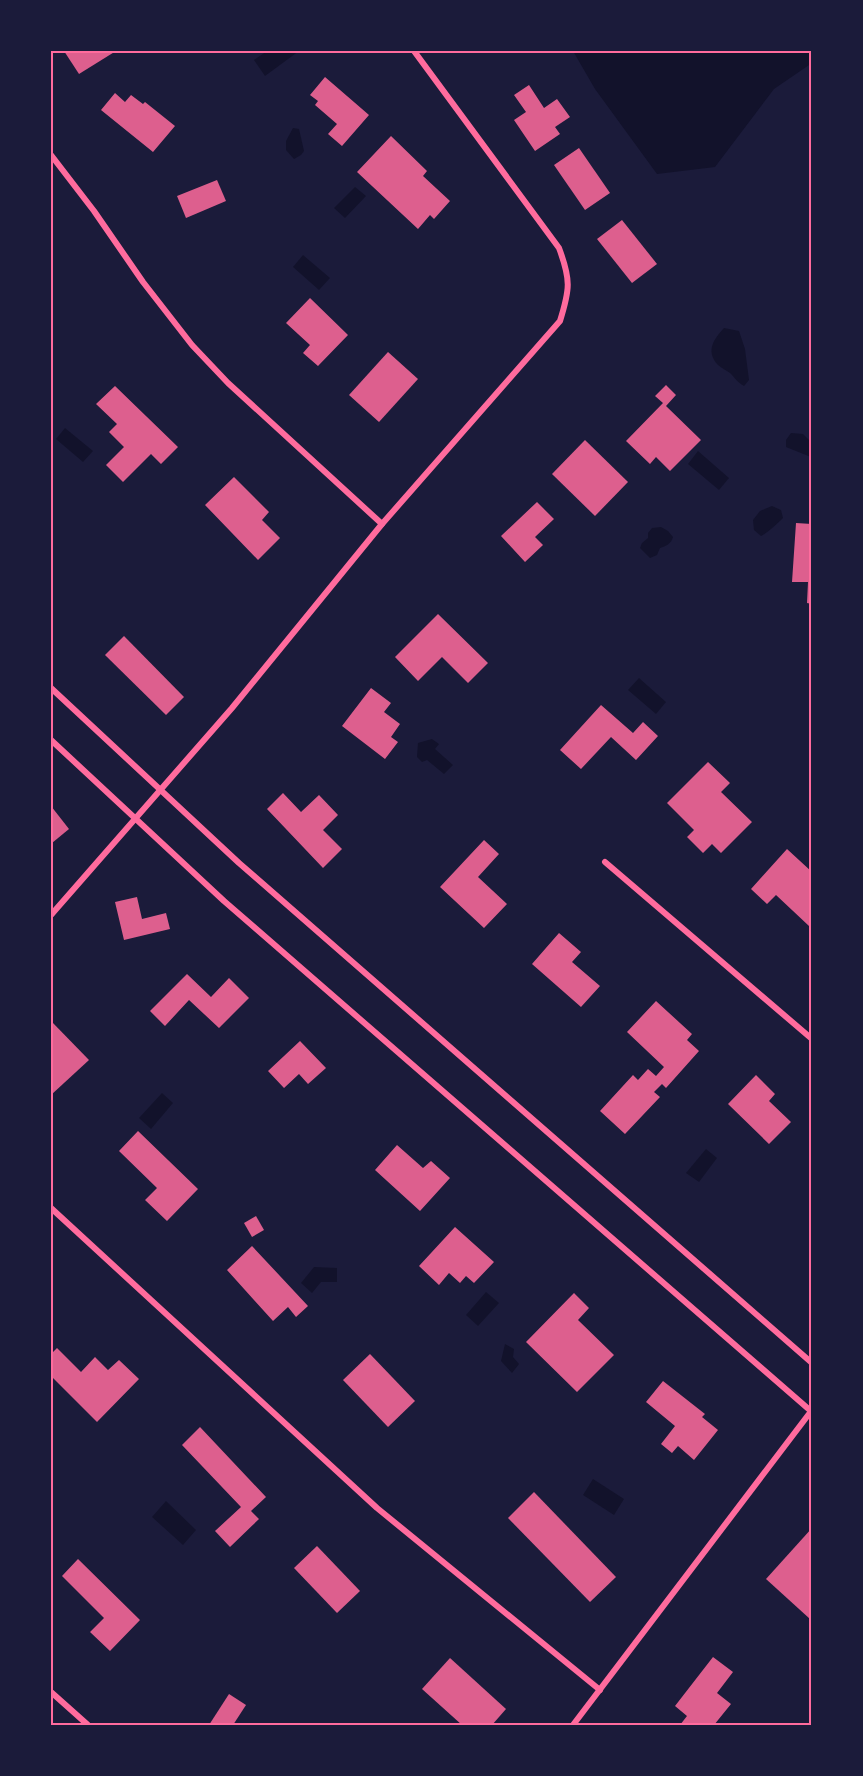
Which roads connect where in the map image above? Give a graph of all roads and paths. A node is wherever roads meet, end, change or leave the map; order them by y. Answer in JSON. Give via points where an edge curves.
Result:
{"nodes":[{"id":1,"x":414,"y":51,"type":"edge"},
{"id":2,"x":51,"y":155,"type":"edge"},
{"id":3,"x":382,"y":524,"type":"junction"},
{"id":4,"x":51,"y":688,"type":"edge"},
{"id":5,"x":51,"y":740,"type":"edge"},
{"id":6,"x":160,"y":790,"type":"junction"},
{"id":7,"x":135,"y":818,"type":"junction"},
{"id":8,"x":605,"y":862,"type":"dead end"},
{"id":9,"x":51,"y":915,"type":"edge"},
{"id":10,"x":812,"y":1039,"type":"edge"},
{"id":11,"x":51,"y":1208,"type":"edge"},
{"id":12,"x":812,"y":1363,"type":"edge"},
{"id":13,"x":812,"y":1411,"type":"edge"},
{"id":14,"x":600,"y":1690,"type":"junction"},
{"id":15,"x":51,"y":1692,"type":"edge"},
{"id":16,"x":88,"y":1725,"type":"edge"},
{"id":17,"x":573,"y":1725,"type":"edge"}],
"edges":[{"from":1,"to":3,"type":"street","via":[[559,248],[569,285],[560,321]]},
{"from":2,"to":3,"type":"street","via":[[192,345]]},
{"from":3,"to":6,"type":"street"},
{"from":4,"to":6,"type":"street"},
{"from":5,"to":7,"type":"street"},
{"from":6,"to":7,"type":"street"},
{"from":6,"to":12,"type":"street"},
{"from":7,"to":9,"type":"street"},
{"from":7,"to":13,"type":"street","via":[[233,909]]},
{"from":8,"to":10,"type":"street"},
{"from":11,"to":14,"type":"street","via":[[377,1508]]},
{"from":13,"to":14,"type":"street"},
{"from":14,"to":17,"type":"street"},
{"from":15,"to":16,"type":"street"}]}
